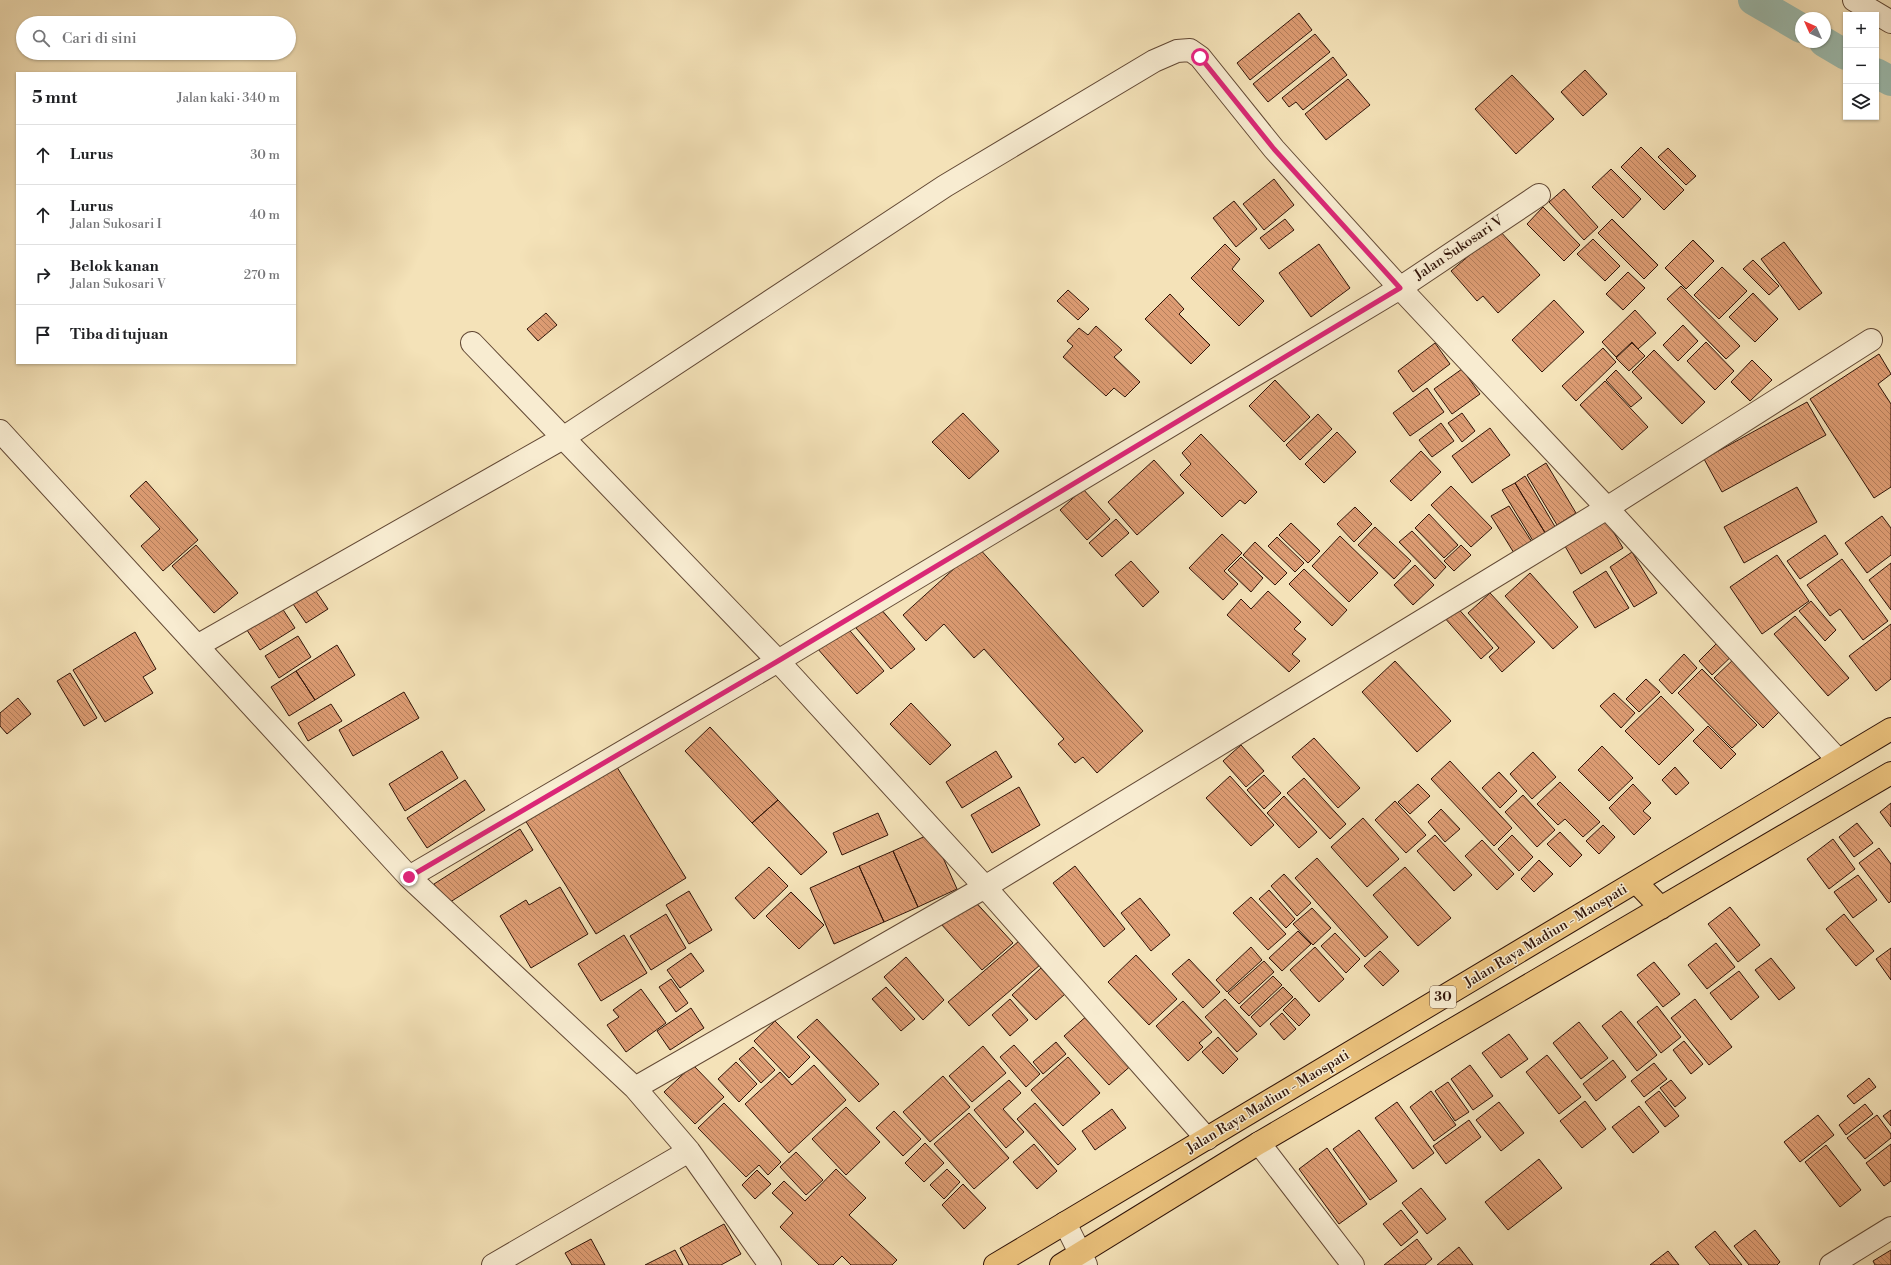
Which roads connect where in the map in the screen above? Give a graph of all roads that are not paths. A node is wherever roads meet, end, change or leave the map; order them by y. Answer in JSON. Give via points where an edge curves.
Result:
{"nodes":[{"id":1,"x":1854,"y":0,"type":"edge"},
{"id":2,"x":1891,"y":22,"type":"edge"},
{"id":3,"x":1539,"y":195,"type":"dead end"},
{"id":4,"x":1400,"y":288,"type":"junction"},
{"id":5,"x":1871,"y":340,"type":"dead end"},
{"id":6,"x":472,"y":343,"type":"dead end"},
{"id":7,"x":0,"y":431,"type":"edge"},
{"id":8,"x":563,"y":438,"type":"junction"},
{"id":9,"x":1607,"y":508,"type":"junction"},
{"id":10,"x":197,"y":646,"type":"junction"},
{"id":11,"x":778,"y":661,"type":"junction"},
{"id":12,"x":1891,"y":729,"type":"edge"},
{"id":13,"x":1838,"y":760,"type":"junction"},
{"id":14,"x":1891,"y":772,"type":"edge"},
{"id":15,"x":409,"y":877,"type":"junction"},
{"id":16,"x":1636,"y":882,"type":"junction"},
{"id":17,"x":985,"y":888,"type":"junction"},
{"id":18,"x":1661,"y":908,"type":"junction"},
{"id":19,"x":635,"y":1088,"type":"junction"},
{"id":20,"x":1207,"y":1139,"type":"junction"},
{"id":21,"x":1260,"y":1143,"type":"junction"},
{"id":22,"x":689,"y":1150,"type":"junction"},
{"id":23,"x":1065,"y":1223,"type":"junction"},
{"id":24,"x":1891,"y":1228,"type":"edge"},
{"id":25,"x":1083,"y":1259,"type":"edge"},
{"id":26,"x":493,"y":1265,"type":"edge"},
{"id":27,"x":770,"y":1265,"type":"edge"},
{"id":28,"x":995,"y":1265,"type":"edge"},
{"id":29,"x":1060,"y":1265,"type":"edge"},
{"id":30,"x":1353,"y":1265,"type":"edge"},
{"id":31,"x":1831,"y":1265,"type":"edge"}],
"edges":[{"from":1,"to":2,"type":"street"},
{"from":3,"to":4,"type":"street","name":"Jalan Sukosari V"},
{"from":4,"to":8,"type":"street","via":[[1274,149],[1200,57],[1190,50],[1177,50],[1154,61],[945,186]]},
{"from":4,"to":9,"type":"street"},
{"from":4,"to":11,"type":"street","name":"Jalan Sukosari V"},
{"from":5,"to":9,"type":"street"},
{"from":6,"to":8,"type":"street"},
{"from":7,"to":10,"type":"street"},
{"from":8,"to":10,"type":"street"},
{"from":8,"to":11,"type":"street"},
{"from":9,"to":13,"type":"street"},
{"from":9,"to":17,"type":"street"},
{"from":10,"to":15,"type":"street"},
{"from":11,"to":15,"type":"street","name":"Jalan Sukosari V"},
{"from":11,"to":17,"type":"street"},
{"from":12,"to":13,"type":"highway","name":"Jalan Raya Madiun - Maospati","number":"30"},
{"from":13,"to":16,"type":"highway","name":"Jalan Raya Madiun - Maospati","number":"30"},
{"from":14,"to":18,"type":"highway","number":"30"},
{"from":15,"to":19,"type":"street"},
{"from":16,"to":18,"type":"highway"},
{"from":16,"to":20,"type":"highway","name":"Jalan Raya Madiun - Maospati","number":"30"},
{"from":17,"to":19,"type":"street"},
{"from":17,"to":20,"type":"street"},
{"from":18,"to":21,"type":"highway","number":"30"},
{"from":19,"to":22,"type":"street"},
{"from":20,"to":23,"type":"highway","name":"Jalan Raya Madiun - Maospati","number":"30"},
{"from":21,"to":25,"type":"highway","number":"30"},
{"from":21,"to":30,"type":"street"},
{"from":22,"to":26,"type":"street"},
{"from":22,"to":27,"type":"street"},
{"from":23,"to":25,"type":"street"},
{"from":23,"to":28,"type":"highway","name":"Jalan Raya Madiun - Maospati","number":"30"},
{"from":24,"to":31,"type":"street"},
{"from":25,"to":29,"type":"highway","number":"30"}]}
